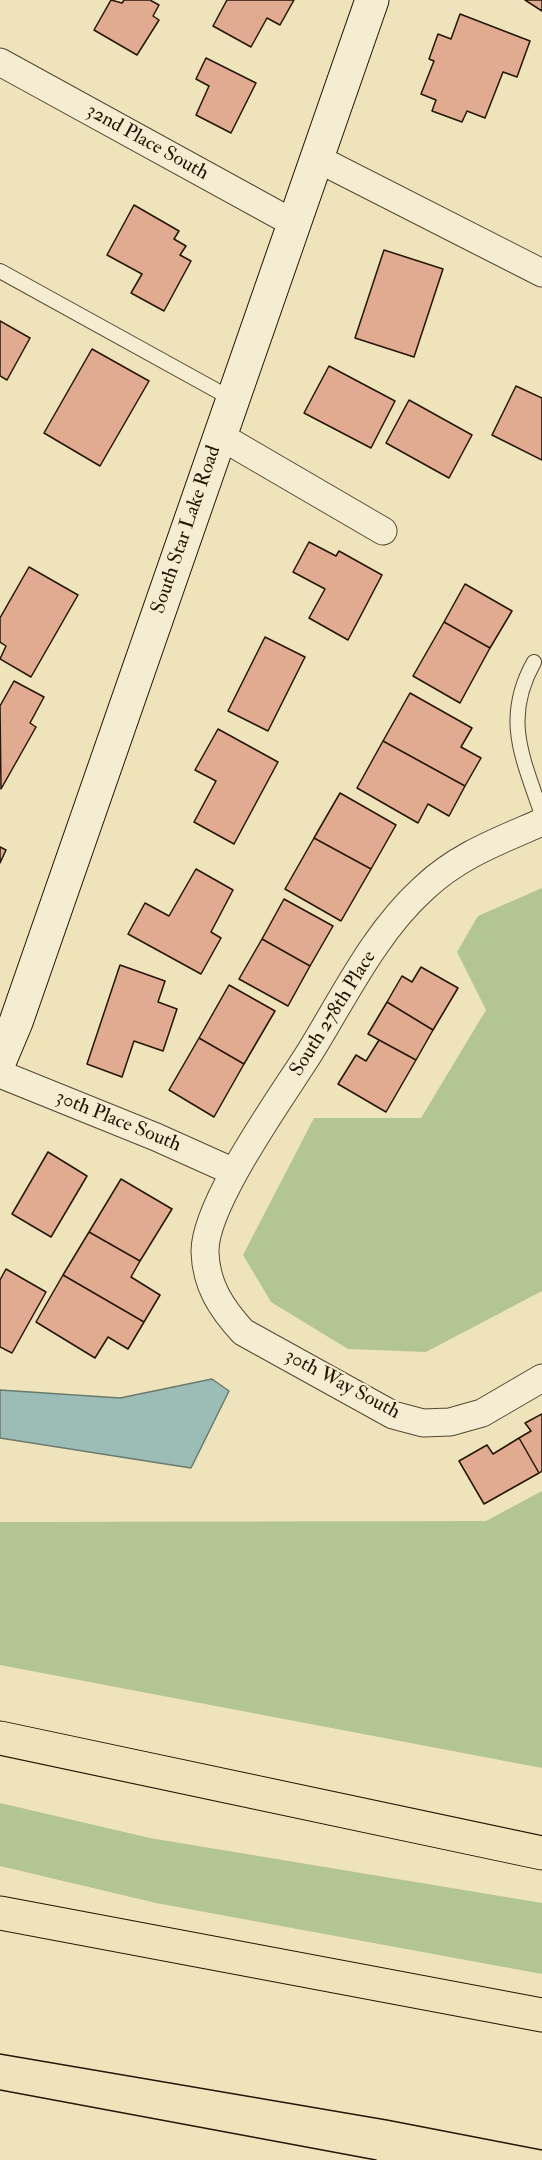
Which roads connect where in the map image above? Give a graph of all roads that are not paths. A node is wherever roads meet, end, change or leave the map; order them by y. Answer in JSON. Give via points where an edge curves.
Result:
{"nodes":[{"id":1,"x":372,"y":0,"type":"edge"},
{"id":2,"x":0,"y":62,"type":"edge"},
{"id":3,"x":318,"y":159,"type":"junction"},
{"id":4,"x":295,"y":224,"type":"junction"},
{"id":5,"x":0,"y":271,"type":"edge"},
{"id":6,"x":542,"y":273,"type":"edge"},
{"id":7,"x":232,"y":399,"type":"junction"},
{"id":8,"x":220,"y":436,"type":"junction"},
{"id":9,"x":383,"y":531,"type":"dead end"},
{"id":10,"x":534,"y":662,"type":"dead end"},
{"id":11,"x":542,"y":815,"type":"edge"},
{"id":12,"x":542,"y":822,"type":"edge"},
{"id":13,"x":0,"y":1060,"type":"edge"},
{"id":14,"x":0,"y":1074,"type":"edge"},
{"id":15,"x":234,"y":1172,"type":"junction"},
{"id":16,"x":208,"y":1272,"type":"joint"},
{"id":17,"x":542,"y":1378,"type":"edge"},
{"id":18,"x":0,"y":1738,"type":"edge"},
{"id":19,"x":542,"y":1853,"type":"edge"},
{"id":20,"x":10,"y":1915,"type":"edge"},
{"id":21,"x":542,"y":2014,"type":"edge"}],
"edges":[{"from":1,"to":3,"type":"street","name":"South Star Lake Road"},
{"from":2,"to":4,"type":"street","name":"32nd Place South"},
{"from":3,"to":4,"type":"street","name":"South Star Lake Road"},
{"from":3,"to":6,"type":"street"},
{"from":4,"to":7,"type":"street","name":"South Star Lake Road"},
{"from":5,"to":7,"type":"lane"},
{"from":7,"to":8,"type":"street","name":"South Star Lake Road"},
{"from":8,"to":9,"type":"street"},
{"from":8,"to":13,"type":"street","name":"South Star Lake Road"},
{"from":10,"to":11,"type":"lane","via":[[518,695],[516,733]]},
{"from":12,"to":15,"type":"street","name":"South 278th Place","via":[[460,858],[423,888],[389,926]]},
{"from":14,"to":15,"type":"street","name":"30th Place South"},
{"from":15,"to":16,"type":"street","name":"South 278th Place","via":[[211,1223],[205,1250]]},
{"from":16,"to":17,"type":"street","name":"30th Way South","via":[[213,1292],[243,1332],[393,1415],[423,1423],[450,1422],[482,1413]]},
{"from":18,"to":19,"type":"highway"},
{"from":20,"to":21,"type":"highway"}]}
